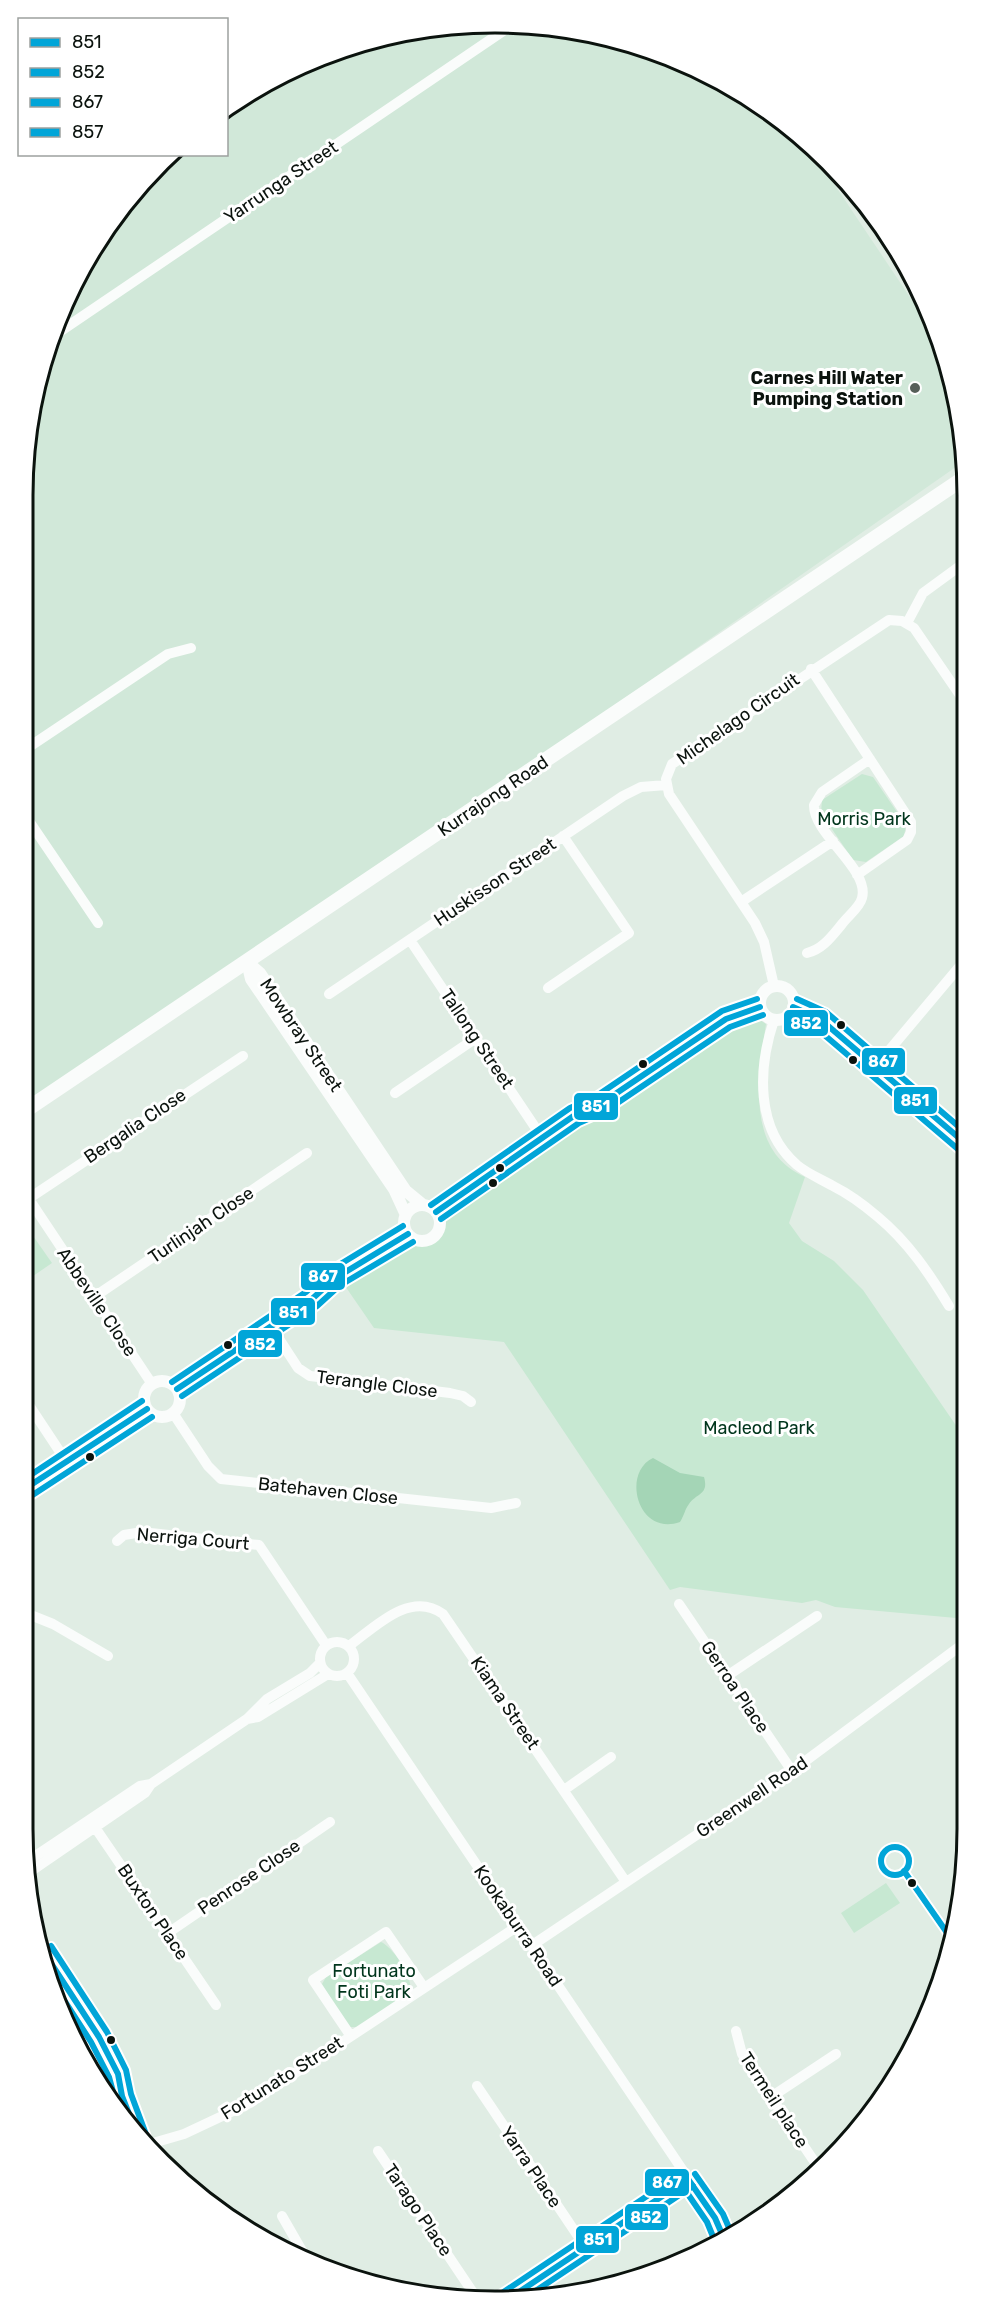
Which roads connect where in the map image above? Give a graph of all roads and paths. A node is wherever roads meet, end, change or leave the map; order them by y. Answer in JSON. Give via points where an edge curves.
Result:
{"nodes":[{"id":1,"x":500,"y":33,"type":"edge"},
{"id":2,"x":64,"y":330,"type":"edge"},
{"id":3,"x":957,"y":483,"type":"edge"},
{"id":4,"x":957,"y":568,"type":"edge"},
{"id":5,"x":907,"y":623,"type":"junction"},
{"id":6,"x":191,"y":648,"type":"dead end"},
{"id":7,"x":811,"y":669,"type":"junction"},
{"id":8,"x":957,"y":687,"type":"edge"},
{"id":9,"x":33,"y":744,"type":"edge"},
{"id":10,"x":870,"y":759,"type":"junction"},
{"id":11,"x":666,"y":785,"type":"junction"},
{"id":12,"x":33,"y":829,"type":"edge"},
{"id":13,"x":563,"y":836,"type":"junction"},
{"id":14,"x":833,"y":841,"type":"junction"},
{"id":15,"x":857,"y":875,"type":"junction"},
{"id":16,"x":741,"y":902,"type":"junction"},
{"id":17,"x":98,"y":923,"type":"dead end"},
{"id":18,"x":410,"y":940,"type":"junction"},
{"id":19,"x":807,"y":953,"type":"dead end"},
{"id":20,"x":247,"y":962,"type":"junction"},
{"id":21,"x":957,"y":970,"type":"edge"},
{"id":22,"x":774,"y":986,"type":"junction"},
{"id":23,"x":548,"y":988,"type":"dead end"},
{"id":24,"x":329,"y":994,"type":"dead end"},
{"id":25,"x":760,"y":1007,"type":"junction"},
{"id":26,"x":793,"y":1007,"type":"junction"},
{"id":27,"x":774,"y":1020,"type":"junction"},
{"id":28,"x":476,"y":1038,"type":"junction"},
{"id":29,"x":243,"y":1056,"type":"dead end"},
{"id":30,"x":876,"y":1066,"type":"junction"},
{"id":31,"x":395,"y":1093,"type":"dead end"},
{"id":32,"x":33,"y":1105,"type":"edge"},
{"id":33,"x":957,"y":1135,"type":"edge"},
{"id":34,"x":543,"y":1139,"type":"junction"},
{"id":35,"x":307,"y":1153,"type":"dead end"},
{"id":36,"x":33,"y":1190,"type":"edge"},
{"id":37,"x":423,"y":1205,"type":"junction"},
{"id":38,"x":33,"y":1207,"type":"edge"},
{"id":39,"x":436,"y":1212,"type":"junction"},
{"id":40,"x":406,"y":1215,"type":"junction"},
{"id":41,"x":408,"y":1234,"type":"junction"},
{"id":42,"x":94,"y":1297,"type":"junction"},
{"id":43,"x":949,"y":1306,"type":"dead end"},
{"id":44,"x":270,"y":1325,"type":"junction"},
{"id":45,"x":152,"y":1384,"type":"junction"},
{"id":46,"x":177,"y":1389,"type":"junction"},
{"id":47,"x":471,"y":1402,"type":"dead end"},
{"id":48,"x":147,"y":1409,"type":"junction"},
{"id":49,"x":33,"y":1412,"type":"edge"},
{"id":50,"x":173,"y":1413,"type":"junction"},
{"id":51,"x":66,"y":1461,"type":"junction"},
{"id":52,"x":33,"y":1483,"type":"edge"},
{"id":53,"x":516,"y":1503,"type":"dead end"},
{"id":54,"x":117,"y":1541,"type":"dead end"},
{"id":55,"x":679,"y":1604,"type":"dead end"},
{"id":56,"x":817,"y":1616,"type":"dead end"},
{"id":57,"x":33,"y":1618,"type":"edge"},
{"id":58,"x":327,"y":1645,"type":"junction"},
{"id":59,"x":349,"y":1646,"type":"junction"},
{"id":60,"x":957,"y":1648,"type":"edge"},
{"id":61,"x":108,"y":1656,"type":"dead end"},
{"id":62,"x":320,"y":1663,"type":"junction"},
{"id":63,"x":347,"y":1673,"type":"junction"},
{"id":64,"x":328,"y":1674,"type":"junction"},
{"id":65,"x":728,"y":1676,"type":"junction"},
{"id":66,"x":247,"y":1719,"type":"junction"},
{"id":67,"x":611,"y":1757,"type":"dead end"},
{"id":68,"x":792,"y":1771,"type":"junction"},
{"id":69,"x":564,"y":1790,"type":"junction"},
{"id":70,"x":330,"y":1822,"type":"dead end"},
{"id":71,"x":93,"y":1824,"type":"junction"},
{"id":72,"x":34,"y":1858,"type":"edge"},
{"id":73,"x":35,"y":1868,"type":"edge"},
{"id":74,"x":626,"y":1882,"type":"junction"},
{"id":75,"x":518,"y":1926,"type":"junction"},
{"id":76,"x":168,"y":1933,"type":"junction"},
{"id":77,"x":531,"y":1946,"type":"junction"},
{"id":78,"x":56,"y":1970,"type":"edge"},
{"id":79,"x":423,"y":1986,"type":"junction"},
{"id":80,"x":216,"y":2005,"type":"dead end"},
{"id":81,"x":736,"y":2031,"type":"dead end"},
{"id":82,"x":350,"y":2035,"type":"junction"},
{"id":83,"x":836,"y":2054,"type":"dead end"},
{"id":84,"x":477,"y":2086,"type":"dead end"},
{"id":85,"x":771,"y":2097,"type":"junction"},
{"id":86,"x":127,"y":2108,"type":"edge"},
{"id":87,"x":156,"y":2142,"type":"edge"},
{"id":88,"x":378,"y":2151,"type":"dead end"},
{"id":89,"x":815,"y":2162,"type":"edge"},
{"id":90,"x":688,"y":2179,"type":"junction"},
{"id":91,"x":282,"y":2216,"type":"dead end"},
{"id":92,"x":721,"y":2232,"type":"edge"},
{"id":93,"x":300,"y":2247,"type":"edge"},
{"id":94,"x":586,"y":2248,"type":"junction"},
{"id":95,"x":470,"y":2290,"type":"edge"},
{"id":96,"x":522,"y":2290,"type":"edge"}],
"edges":[{"from":1,"to":2,"type":"street","name":"Yarrunga Street"},
{"from":3,"to":20,"type":"main road","name":"Kurrajong Road"},
{"from":4,"to":5,"type":"street","via":[[923,593]]},
{"from":5,"to":7,"type":"street","name":"Michelago Circuit","via":[[893,619],[885,622]]},
{"from":5,"to":8,"type":"street","via":[[918,632]]},
{"from":6,"to":9,"type":"street","via":[[168,654]]},
{"from":7,"to":10,"type":"street"},
{"from":7,"to":11,"type":"street","name":"Michelago Circuit","via":[[676,761],[669,769]]},
{"from":10,"to":14,"type":"street","via":[[815,800],[816,814]]},
{"from":10,"to":15,"type":"street","via":[[909,816],[911,832],[903,843]]},
{"from":11,"to":13,"type":"street","name":"Huskisson Street","via":[[636,789]]},
{"from":11,"to":16,"type":"street","name":"Michelago Circuit","via":[[671,799]]},
{"from":12,"to":17,"type":"street"},
{"from":13,"to":18,"type":"street","name":"Huskisson Street"},
{"from":13,"to":23,"type":"street","via":[[629,933]]},
{"from":14,"to":15,"type":"street"},
{"from":14,"to":16,"type":"street"},
{"from":15,"to":19,"type":"street","via":[[862,888],[860,902],[824,945]]},
{"from":16,"to":22,"type":"street","name":"Michelago Circuit","via":[[764,942]]},
{"from":18,"to":24,"type":"street","name":"Huskisson Street"},
{"from":18,"to":28,"type":"street","name":"Tallong Street"},
{"from":20,"to":32,"type":"main road","name":"Kurrajong Road"},
{"from":20,"to":37,"type":"street","name":"Mowbray Street","via":[[260,973],[406,1191]]},
{"from":20,"to":40,"type":"street","name":"Mowbray Street","via":[[250,979],[394,1189]]},
{"from":21,"to":30,"type":"street"},
{"from":22,"to":25,"type":"street","via":[[761,996]]},
{"from":22,"to":26,"type":"street","via":[[787,989],[793,997]]},
{"from":25,"to":27,"type":"street","via":[[765,1016]]},
{"from":25,"to":34,"type":"street","via":[[726,1019],[599,1106],[580,1113]]},
{"from":26,"to":27,"type":"street","via":[[784,1018]]},
{"from":26,"to":30,"type":"street","via":[[820,1019]]},
{"from":27,"to":43,"type":"street","via":[[764,1074],[764,1102],[778,1143],[798,1165],[853,1198],[887,1225],[921,1261]]},
{"from":28,"to":31,"type":"street"},
{"from":28,"to":34,"type":"street","name":"Tallong Street"},
{"from":29,"to":36,"type":"street","name":"Bergalia Close"},
{"from":30,"to":33,"type":"street"},
{"from":34,"to":39,"type":"street"},
{"from":35,"to":42,"type":"street","name":"Turlinjah Close"},
{"from":37,"to":39,"type":"street"},
{"from":37,"to":40,"type":"street","via":[[413,1207]]},
{"from":38,"to":42,"type":"street","name":"Abbeville Close"},
{"from":39,"to":41,"type":"street","via":[[438,1229],[430,1238],[418,1240]]},
{"from":40,"to":41,"type":"street","via":[[404,1225]]},
{"from":41,"to":44,"type":"street"},
{"from":42,"to":45,"type":"street","name":"Abbeville Close"},
{"from":44,"to":46,"type":"street"},
{"from":44,"to":47,"type":"street","name":"Terangle Close","via":[[298,1368],[310,1376],[450,1393]]},
{"from":45,"to":46,"type":"street","via":[[162,1381]]},
{"from":45,"to":48,"type":"street","via":[[145,1393]]},
{"from":46,"to":50,"type":"street","via":[[180,1399]]},
{"from":48,"to":50,"type":"street","via":[[162,1417]]},
{"from":48,"to":51,"type":"street"},
{"from":49,"to":51,"type":"street"},
{"from":50,"to":53,"type":"street","name":"Batehaven Close","via":[[221,1479],[491,1508]]},
{"from":51,"to":52,"type":"street"},
{"from":54,"to":58,"type":"street","name":"Nerriga Court","via":[[124,1535],[142,1532],[259,1545]]},
{"from":55,"to":65,"type":"street","name":"Gerroa Place"},
{"from":56,"to":65,"type":"street"},
{"from":57,"to":61,"type":"street","via":[[62,1629]]},
{"from":58,"to":59,"type":"street","via":[[338,1641]]},
{"from":58,"to":62,"type":"street"},
{"from":59,"to":63,"type":"street","via":[[354,1663]]},
{"from":59,"to":69,"type":"street","name":"Kiama Street","via":[[406,1607],[422,1605],[439,1611]]},
{"from":60,"to":68,"type":"street","name":"Greenwell Road"},
{"from":62,"to":64,"type":"street"},
{"from":62,"to":66,"type":"street"},
{"from":63,"to":64,"type":"street"},
{"from":63,"to":75,"type":"street","name":"Kookaburra Road"},
{"from":64,"to":66,"type":"street","via":[[258,1717]]},
{"from":65,"to":68,"type":"street","name":"Gerroa Place"},
{"from":66,"to":71,"type":"street","via":[[151,1784],[145,1793]]},
{"from":67,"to":69,"type":"street"},
{"from":68,"to":74,"type":"street","name":"Greenwell Road"},
{"from":69,"to":74,"type":"street","name":"Kiama Street"},
{"from":70,"to":76,"type":"street","name":"Penrose Close"},
{"from":71,"to":72,"type":"street"},
{"from":71,"to":73,"type":"street"},
{"from":71,"to":76,"type":"street","name":"Buxton Place"},
{"from":74,"to":77,"type":"street","name":"Greenwell Road"},
{"from":75,"to":77,"type":"street","name":"Kookaburra Road"},
{"from":75,"to":79,"type":"street","name":"Fortunato Street"},
{"from":76,"to":80,"type":"street","name":"Buxton Place"},
{"from":77,"to":90,"type":"street","name":"Kookaburra Road"},
{"from":78,"to":86,"type":"street","via":[[99,2037],[118,2074]]},
{"from":79,"to":82,"type":"street","name":"Fortunato Street"},
{"from":79,"to":82,"type":"street","name":"Fortunato Street","via":[[386,1932],[313,1980]]},
{"from":81,"to":85,"type":"street","name":"Termeil place","via":[[742,2054]]},
{"from":82,"to":87,"type":"street","name":"Fortunato Street","via":[[250,2103],[184,2134]]},
{"from":83,"to":85,"type":"street"},
{"from":84,"to":94,"type":"street","name":"Yarra Place"},
{"from":85,"to":89,"type":"street","name":"Termeil place"},
{"from":88,"to":95,"type":"street","name":"Tarago Place"},
{"from":90,"to":92,"type":"street","name":"Kookaburra Road"},
{"from":90,"to":94,"type":"street"},
{"from":91,"to":93,"type":"street"},
{"from":94,"to":96,"type":"street"}]}
